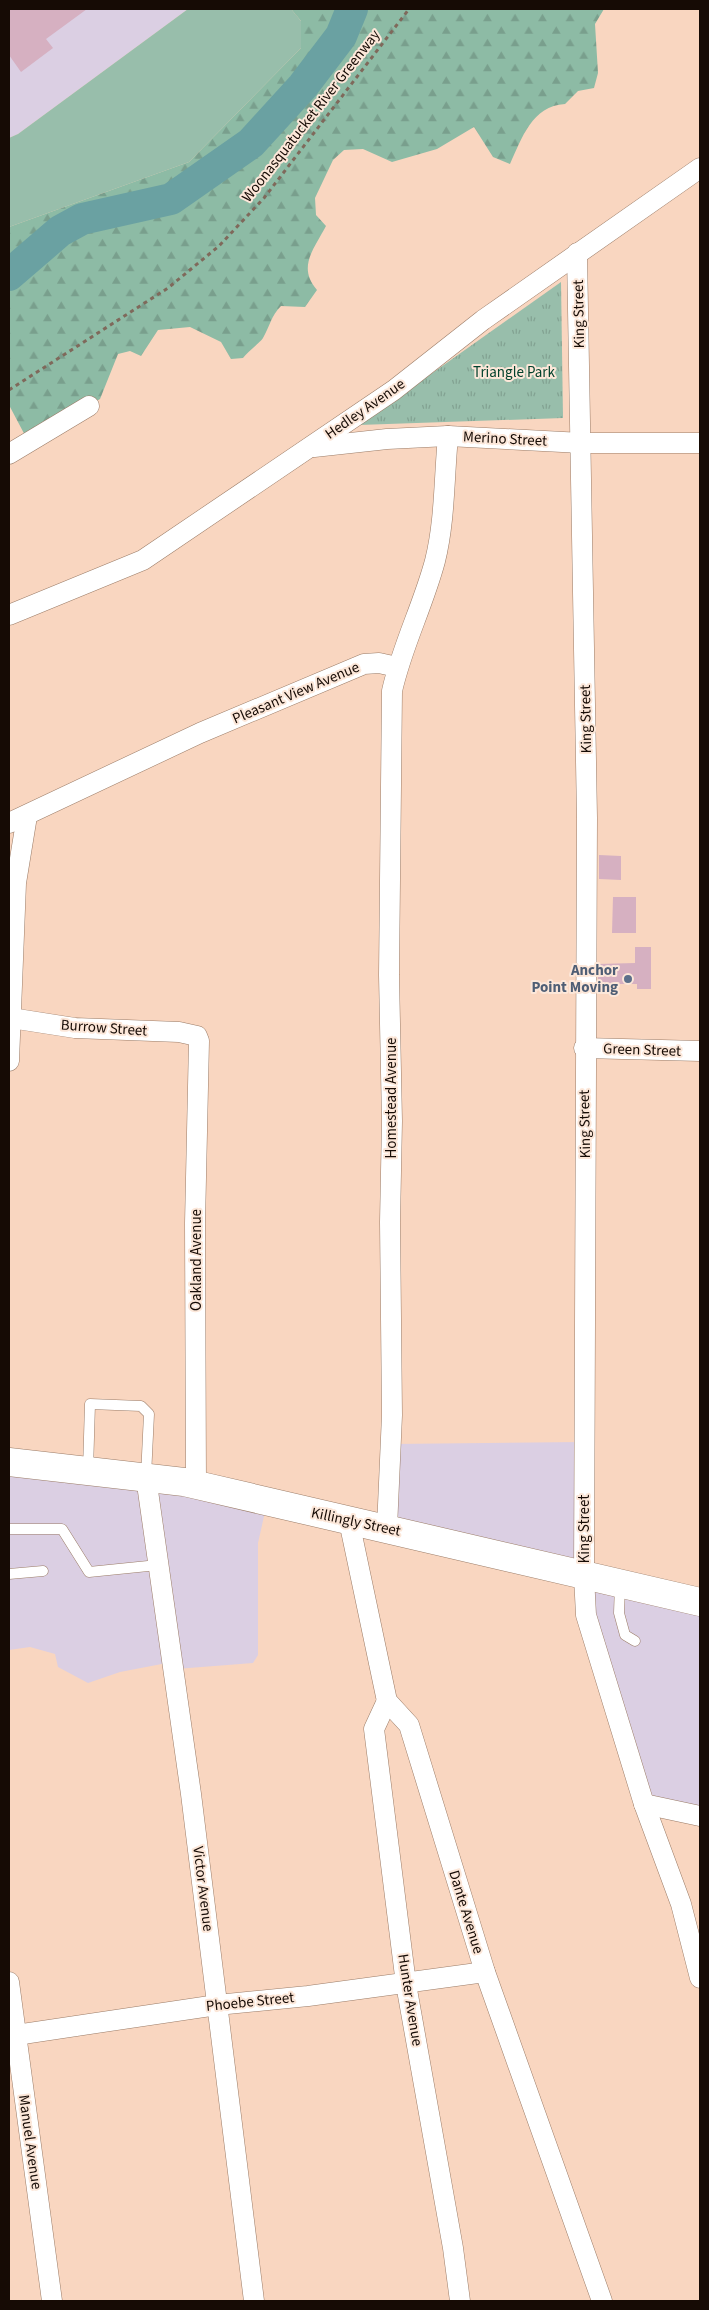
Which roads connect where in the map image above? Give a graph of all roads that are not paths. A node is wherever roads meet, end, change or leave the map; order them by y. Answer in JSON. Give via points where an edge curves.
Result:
{"nodes":[{"id":1,"x":700,"y":168,"type":"edge"},
{"id":2,"x":577,"y":253,"type":"junction"},
{"id":3,"x":89,"y":406,"type":"dead end"},
{"id":4,"x":448,"y":436,"type":"junction"},
{"id":5,"x":582,"y":443,"type":"junction"},
{"id":6,"x":700,"y":443,"type":"edge"},
{"id":7,"x":310,"y":448,"type":"junction"},
{"id":8,"x":9,"y":454,"type":"edge"},
{"id":9,"x":9,"y":615,"type":"edge"},
{"id":10,"x":397,"y":667,"type":"junction"},
{"id":11,"x":27,"y":816,"type":"junction"},
{"id":12,"x":9,"y":824,"type":"edge"},
{"id":13,"x":11,"y":1018,"type":"junction"},
{"id":14,"x":197,"y":1036,"type":"joint"},
{"id":15,"x":584,"y":1048,"type":"junction"},
{"id":16,"x":700,"y":1051,"type":"edge"},
{"id":17,"x":9,"y":1061,"type":"edge"},
{"id":18,"x":9,"y":1462,"type":"edge"},
{"id":19,"x":88,"y":1470,"type":"junction"},
{"id":20,"x":146,"y":1477,"type":"junction"},
{"id":21,"x":196,"y":1485,"type":"junction"},
{"id":22,"x":349,"y":1521,"type":"junction"},
{"id":23,"x":387,"y":1528,"type":"junction"},
{"id":24,"x":9,"y":1529,"type":"edge"},
{"id":25,"x":158,"y":1565,"type":"junction"},
{"id":26,"x":44,"y":1571,"type":"dead end"},
{"id":27,"x":9,"y":1574,"type":"edge"},
{"id":28,"x":584,"y":1576,"type":"junction"},
{"id":29,"x":620,"y":1584,"type":"junction"},
{"id":30,"x":700,"y":1602,"type":"edge"},
{"id":31,"x":635,"y":1641,"type":"dead end"},
{"id":32,"x":387,"y":1700,"type":"junction"},
{"id":33,"x":644,"y":1804,"type":"junction"},
{"id":34,"x":700,"y":1816,"type":"edge"},
{"id":35,"x":485,"y":1972,"type":"junction"},
{"id":36,"x":700,"y":1978,"type":"edge"},
{"id":37,"x":9,"y":1982,"type":"edge"},
{"id":38,"x":406,"y":1984,"type":"junction"},
{"id":39,"x":217,"y":2005,"type":"junction"},
{"id":40,"x":16,"y":2035,"type":"junction"},
{"id":41,"x":52,"y":2301,"type":"edge"},
{"id":42,"x":254,"y":2301,"type":"edge"},
{"id":43,"x":460,"y":2301,"type":"edge"},
{"id":44,"x":602,"y":2301,"type":"edge"}],
"edges":[{"from":1,"to":2,"type":"street","name":"Hedley Avenue"},
{"from":2,"to":5,"type":"street","name":"King Street"},
{"from":2,"to":7,"type":"street","name":"Hedley Avenue","via":[[394,390]]},
{"from":3,"to":8,"type":"street"},
{"from":4,"to":5,"type":"street","name":"Merino Street"},
{"from":4,"to":7,"type":"street","name":"Merino Street"},
{"from":4,"to":10,"type":"street","via":[[442,519],[435,560]]},
{"from":5,"to":6,"type":"street","name":"Merino Street"},
{"from":5,"to":15,"type":"street","name":"King Street","via":[[587,818]]},
{"from":7,"to":9,"type":"street","name":"Hedley Avenue","via":[[143,560]]},
{"from":10,"to":11,"type":"street","name":"Pleasant View Avenue","via":[[364,664],[200,733]]},
{"from":10,"to":23,"type":"street","name":"Homestead Avenue","via":[[392,691],[391,733],[392,1415]]},
{"from":11,"to":12,"type":"street","name":"Pleasant View Avenue"},
{"from":11,"to":13,"type":"street","via":[[16,883]]},
{"from":13,"to":14,"type":"street","name":"Burrow Street","via":[[75,1028],[179,1032]]},
{"from":13,"to":17,"type":"street"},
{"from":14,"to":21,"type":"street","name":"Oakland Avenue"},
{"from":15,"to":16,"type":"street","name":"Green Street"},
{"from":15,"to":28,"type":"street","name":"King Street"},
{"from":18,"to":19,"type":"main road","name":"Killingly Street"},
{"from":19,"to":20,"type":"main road","name":"Killingly Street"},
{"from":19,"to":20,"type":"lane","via":[[90,1404],[141,1406],[149,1414]]},
{"from":20,"to":21,"type":"main road","name":"Killingly Street"},
{"from":20,"to":25,"type":"street","name":"Victor Avenue"},
{"from":21,"to":22,"type":"main road","name":"Killingly Street"},
{"from":22,"to":23,"type":"main road","name":"Killingly Street"},
{"from":22,"to":32,"type":"street","name":"Dante Avenue"},
{"from":23,"to":28,"type":"main road","name":"Killingly Street"},
{"from":24,"to":25,"type":"lane","via":[[62,1529],[90,1572]]},
{"from":25,"to":39,"type":"street","name":"Victor Avenue"},
{"from":26,"to":27,"type":"lane"},
{"from":28,"to":29,"type":"main road","name":"Killingly Street"},
{"from":28,"to":33,"type":"street","name":"King Street","via":[[586,1615]]},
{"from":29,"to":30,"type":"main road","name":"Killingly Street"},
{"from":29,"to":31,"type":"lane","via":[[619,1613],[625,1635]]},
{"from":32,"to":35,"type":"street","name":"Dante Avenue","via":[[409,1725]]},
{"from":32,"to":38,"type":"street","name":"Hunter Avenue","via":[[374,1730]]},
{"from":33,"to":34,"type":"street"},
{"from":33,"to":36,"type":"street","name":"King Street","via":[[680,1904]]},
{"from":35,"to":38,"type":"street","name":"Phoebe Street"},
{"from":35,"to":44,"type":"street","name":"Dante Avenue"},
{"from":37,"to":40,"type":"street","name":"Manuel Avenue"},
{"from":38,"to":39,"type":"street","name":"Phoebe Street"},
{"from":38,"to":43,"type":"street","name":"Hunter Avenue"},
{"from":39,"to":40,"type":"street","name":"Phoebe Street"},
{"from":39,"to":42,"type":"street","name":"Victor Avenue"},
{"from":40,"to":41,"type":"street","name":"Manuel Avenue"}]}
